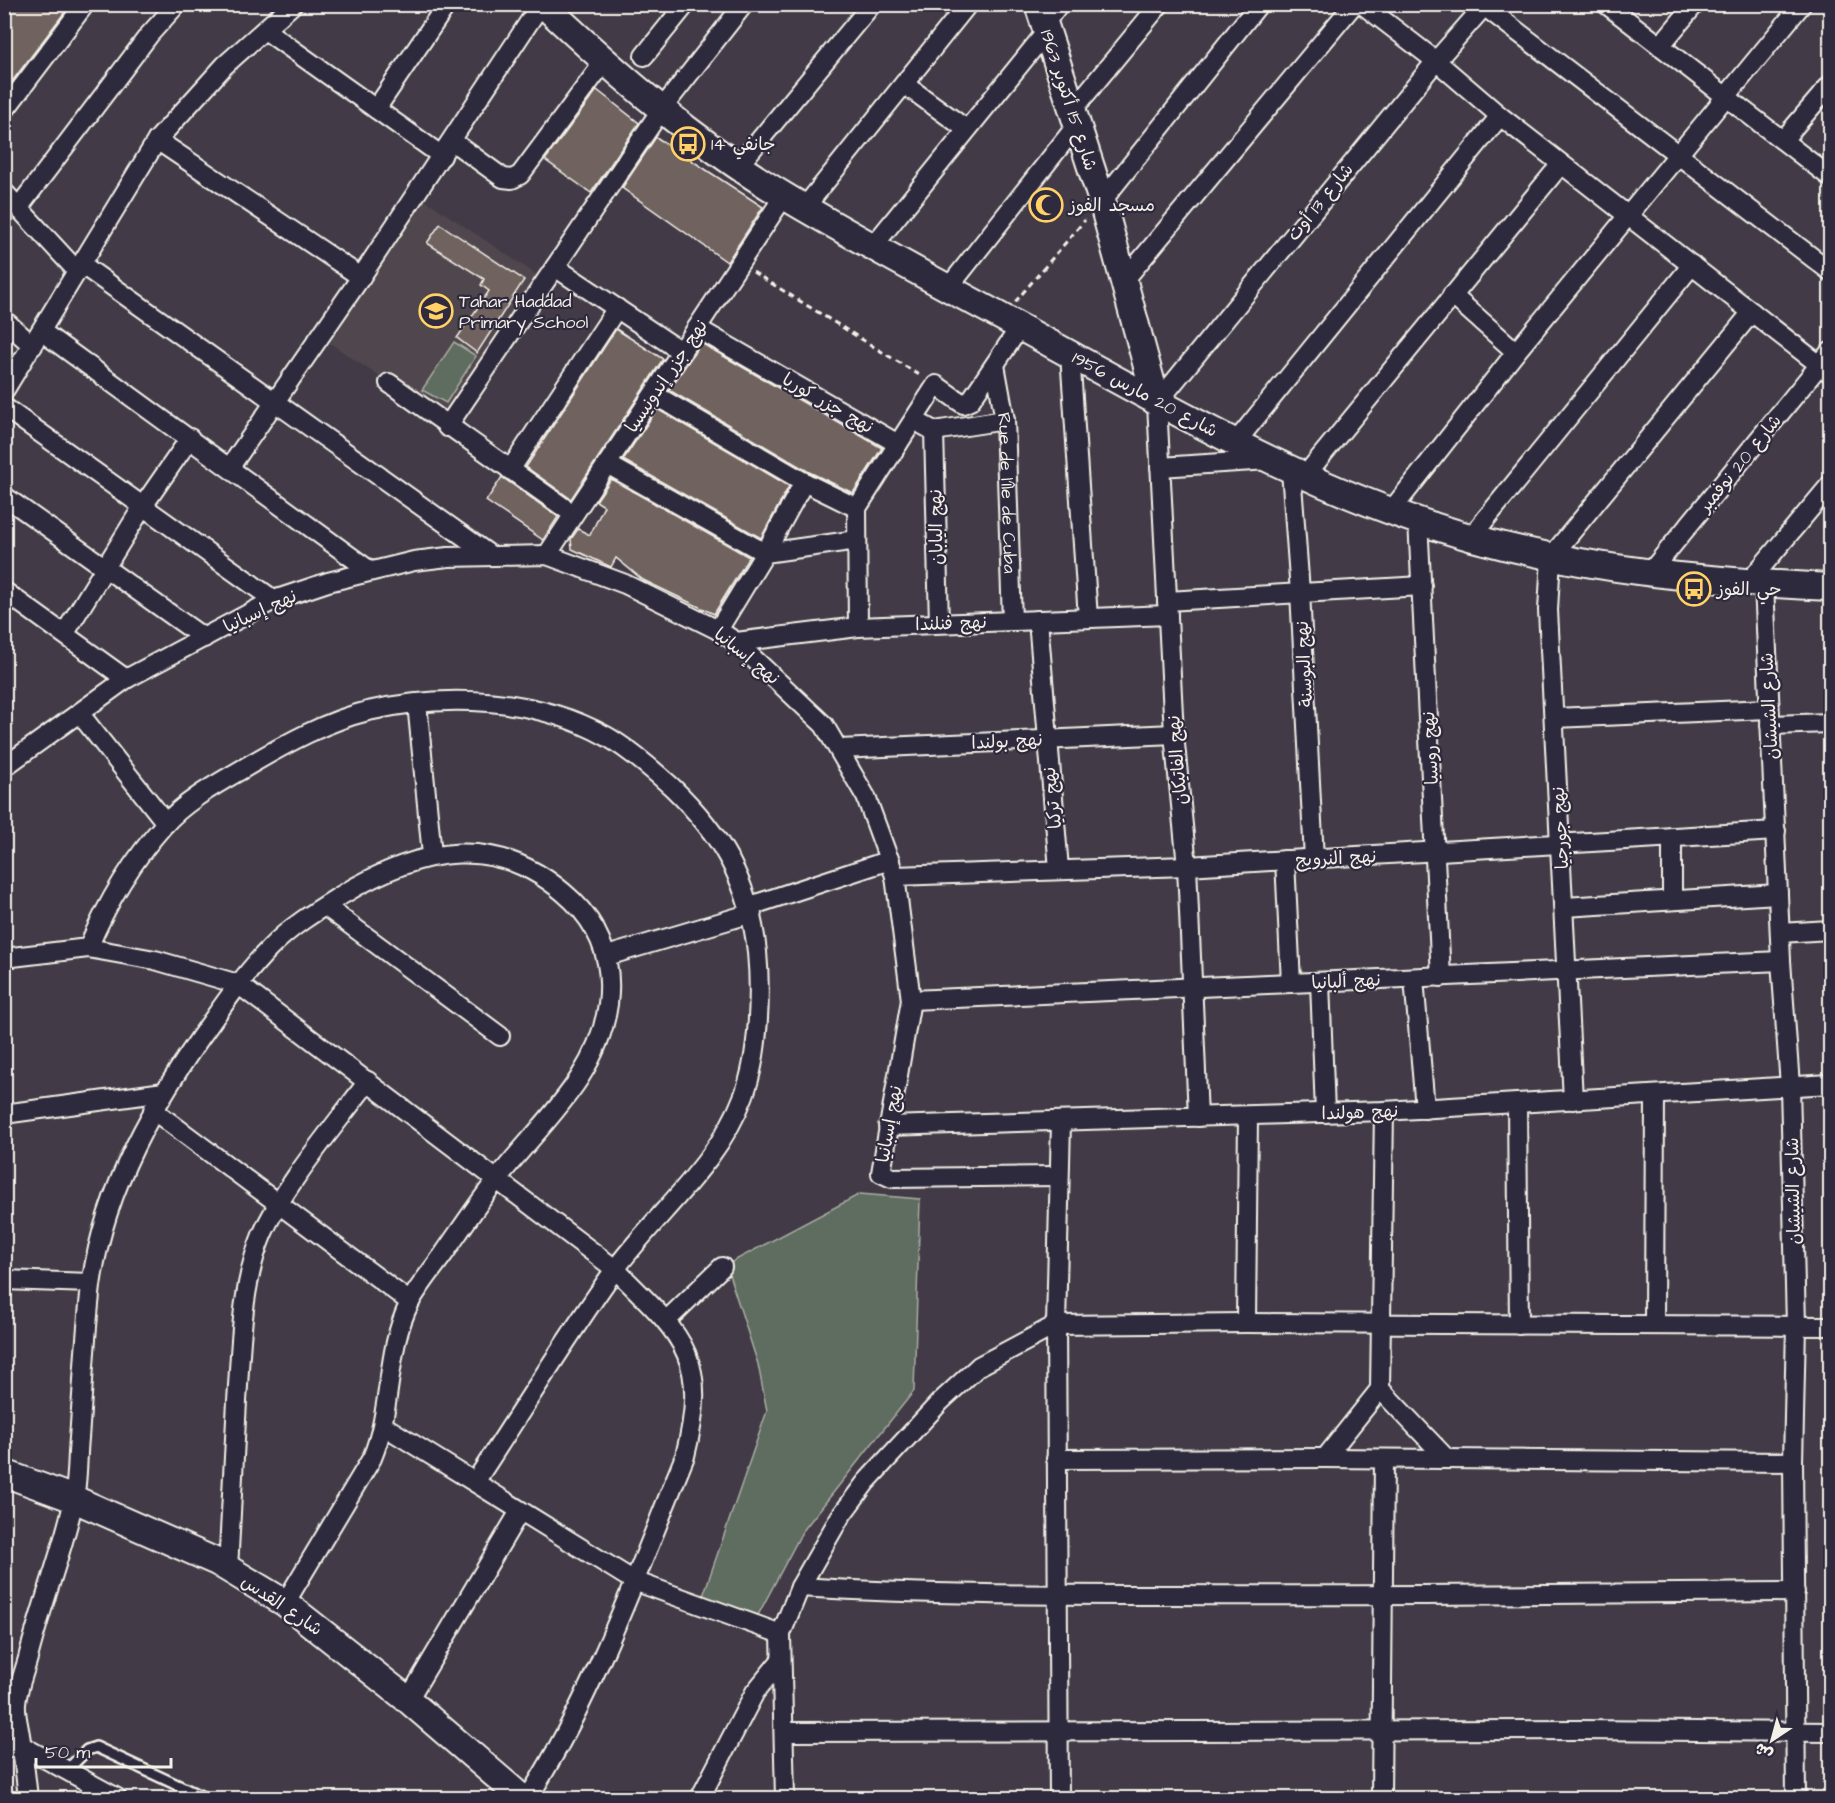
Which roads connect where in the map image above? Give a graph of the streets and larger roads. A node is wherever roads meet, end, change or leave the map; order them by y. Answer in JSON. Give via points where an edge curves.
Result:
{"nodes":[{"id":1,"x":85,"y":4,"type":"edge"},
{"id":2,"x":177,"y":4,"type":"edge"},
{"id":3,"x":293,"y":4,"type":"edge"},
{"id":4,"x":447,"y":4,"type":"edge"},
{"id":5,"x":542,"y":4,"type":"edge"},
{"id":6,"x":686,"y":4,"type":"edge"},
{"id":7,"x":872,"y":4,"type":"edge"},
{"id":8,"x":968,"y":4,"type":"edge"},
{"id":9,"x":1160,"y":4,"type":"edge"},
{"id":10,"x":1259,"y":4,"type":"edge"},
{"id":11,"x":1354,"y":4,"type":"edge"},
{"id":12,"x":1362,"y":4,"type":"edge"},
{"id":13,"x":1606,"y":4,"type":"edge"},
{"id":14,"x":1695,"y":4,"type":"edge"},
{"id":15,"x":1802,"y":4,"type":"edge"},
{"id":16,"x":1485,"y":5,"type":"edge"},
{"id":17,"x":739,"y":6,"type":"edge"},
{"id":18,"x":1047,"y":16,"type":"edge"},
{"id":19,"x":265,"y":30,"type":"junction"},
{"id":20,"x":1660,"y":46,"type":"junction"},
{"id":21,"x":644,"y":56,"type":"dead end"},
{"id":22,"x":1436,"y":61,"type":"junction"},
{"id":23,"x":604,"y":62,"type":"junction"},
{"id":24,"x":904,"y":84,"type":"junction"},
{"id":25,"x":1830,"y":85,"type":"edge"},
{"id":26,"x":1727,"y":98,"type":"junction"},
{"id":27,"x":376,"y":109,"type":"junction"},
{"id":28,"x":661,"y":110,"type":"junction"},
{"id":29,"x":4,"y":111,"type":"edge"},
{"id":30,"x":1500,"y":116,"type":"junction"},
{"id":31,"x":1074,"y":118,"type":"junction"},
{"id":32,"x":966,"y":129,"type":"junction"},
{"id":33,"x":157,"y":140,"type":"junction"},
{"id":34,"x":1783,"y":140,"type":"junction"},
{"id":35,"x":447,"y":149,"type":"junction"},
{"id":36,"x":1679,"y":154,"type":"junction"},
{"id":37,"x":1561,"y":164,"type":"junction"},
{"id":38,"x":739,"y":165,"type":"junction"},
{"id":39,"x":1830,"y":177,"type":"edge"},
{"id":40,"x":4,"y":192,"type":"edge"},
{"id":41,"x":1102,"y":201,"type":"junction"},
{"id":42,"x":794,"y":202,"type":"junction"},
{"id":43,"x":19,"y":207,"type":"junction"},
{"id":44,"x":1628,"y":214,"type":"junction"},
{"id":45,"x":874,"y":245,"type":"junction"},
{"id":46,"x":1692,"y":265,"type":"junction"},
{"id":47,"x":555,"y":267,"type":"junction"},
{"id":48,"x":79,"y":268,"type":"junction"},
{"id":49,"x":1830,"y":271,"type":"edge"},
{"id":50,"x":361,"y":277,"type":"junction"},
{"id":51,"x":1122,"y":283,"type":"junction"},
{"id":52,"x":949,"y":287,"type":"junction"},
{"id":53,"x":1452,"y":295,"type":"junction"},
{"id":54,"x":617,"y":308,"type":"junction"},
{"id":55,"x":1752,"y":312,"type":"junction"},
{"id":56,"x":4,"y":320,"type":"edge"},
{"id":57,"x":1011,"y":322,"type":"junction"},
{"id":58,"x":698,"y":328,"type":"junction"},
{"id":59,"x":37,"y":338,"type":"junction"},
{"id":60,"x":682,"y":352,"type":"junction"},
{"id":61,"x":1516,"y":352,"type":"junction"},
{"id":62,"x":1070,"y":354,"type":"junction"},
{"id":63,"x":1827,"y":363,"type":"edge"},
{"id":64,"x":995,"y":365,"type":"junction"},
{"id":65,"x":388,"y":383,"type":"dead end"},
{"id":66,"x":4,"y":391,"type":"edge"},
{"id":67,"x":655,"y":395,"type":"junction"},
{"id":68,"x":275,"y":402,"type":"junction"},
{"id":69,"x":1157,"y":403,"type":"junction"},
{"id":70,"x":4,"y":407,"type":"edge"},
{"id":71,"x":914,"y":420,"type":"junction"},
{"id":72,"x":1005,"y":420,"type":"junction"},
{"id":73,"x":447,"y":427,"type":"junction"},
{"id":74,"x":934,"y":431,"type":"junction"},
{"id":75,"x":189,"y":438,"type":"junction"},
{"id":76,"x":1236,"y":442,"type":"junction"},
{"id":77,"x":898,"y":444,"type":"junction"},
{"id":78,"x":607,"y":464,"type":"junction"},
{"id":79,"x":230,"y":467,"type":"junction"},
{"id":80,"x":1160,"y":467,"type":"junction"},
{"id":81,"x":1288,"y":469,"type":"junction"},
{"id":82,"x":510,"y":470,"type":"junction"},
{"id":83,"x":804,"y":482,"type":"junction"},
{"id":84,"x":1830,"y":485,"type":"edge"},
{"id":85,"x":4,"y":495,"type":"edge"},
{"id":86,"x":143,"y":506,"type":"junction"},
{"id":87,"x":857,"y":508,"type":"junction"},
{"id":88,"x":1391,"y":511,"type":"junction"},
{"id":89,"x":573,"y":514,"type":"junction"},
{"id":90,"x":1418,"y":520,"type":"junction"},
{"id":91,"x":1472,"y":537,"type":"junction"},
{"id":92,"x":857,"y":540,"type":"junction"},
{"id":93,"x":765,"y":553,"type":"junction"},
{"id":94,"x":490,"y":555,"type":"junction"},
{"id":95,"x":547,"y":555,"type":"junction"},
{"id":96,"x":1551,"y":557,"type":"junction"},
{"id":97,"x":105,"y":569,"type":"junction"},
{"id":98,"x":369,"y":570,"type":"junction"},
{"id":99,"x":1648,"y":575,"type":"junction"},
{"id":100,"x":1756,"y":584,"type":"junction"},
{"id":101,"x":1422,"y":586,"type":"junction"},
{"id":102,"x":1830,"y":587,"type":"edge"},
{"id":103,"x":4,"y":591,"type":"edge"},
{"id":104,"x":1300,"y":592,"type":"junction"},
{"id":105,"x":274,"y":600,"type":"junction"},
{"id":106,"x":1168,"y":608,"type":"junction"},
{"id":107,"x":1089,"y":618,"type":"junction"},
{"id":108,"x":1038,"y":620,"type":"junction"},
{"id":109,"x":1012,"y":621,"type":"junction"},
{"id":110,"x":939,"y":623,"type":"junction"},
{"id":111,"x":858,"y":627,"type":"junction"},
{"id":112,"x":718,"y":630,"type":"junction"},
{"id":113,"x":64,"y":633,"type":"junction"},
{"id":114,"x":204,"y":638,"type":"junction"},
{"id":115,"x":735,"y":642,"type":"junction"},
{"id":116,"x":126,"y":679,"type":"junction"},
{"id":117,"x":417,"y":703,"type":"junction"},
{"id":118,"x":80,"y":714,"type":"junction"},
{"id":119,"x":1769,"y":717,"type":"junction"},
{"id":120,"x":1554,"y":718,"type":"junction"},
{"id":121,"x":1830,"y":723,"type":"edge"},
{"id":122,"x":1174,"y":734,"type":"junction"},
{"id":123,"x":1046,"y":740,"type":"junction"},
{"id":124,"x":839,"y":749,"type":"junction"},
{"id":125,"x":4,"y":767,"type":"edge"},
{"id":126,"x":166,"y":823,"type":"junction"},
{"id":127,"x":1776,"y":831,"type":"junction"},
{"id":128,"x":1672,"y":837,"type":"junction"},
{"id":129,"x":1561,"y":844,"type":"junction"},
{"id":130,"x":1436,"y":852,"type":"junction"},
{"id":131,"x":432,"y":855,"type":"junction"},
{"id":132,"x":1314,"y":859,"type":"junction"},
{"id":133,"x":1285,"y":860,"type":"junction"},
{"id":134,"x":1187,"y":866,"type":"junction"},
{"id":135,"x":892,"y":868,"type":"junction"},
{"id":136,"x":1059,"y":869,"type":"junction"},
{"id":137,"x":1778,"y":894,"type":"junction"},
{"id":138,"x":1672,"y":900,"type":"junction"},
{"id":139,"x":325,"y":906,"type":"junction"},
{"id":140,"x":1564,"y":907,"type":"junction"},
{"id":141,"x":751,"y":910,"type":"junction"},
{"id":142,"x":1830,"y":930,"type":"edge"},
{"id":143,"x":1780,"y":933,"type":"junction"},
{"id":144,"x":88,"y":948,"type":"junction"},
{"id":145,"x":607,"y":956,"type":"junction"},
{"id":146,"x":4,"y":958,"type":"edge"},
{"id":147,"x":1780,"y":961,"type":"junction"},
{"id":148,"x":1566,"y":969,"type":"junction"},
{"id":149,"x":1441,"y":977,"type":"junction"},
{"id":150,"x":1414,"y":978,"type":"junction"},
{"id":151,"x":1320,"y":982,"type":"junction"},
{"id":152,"x":238,"y":984,"type":"junction"},
{"id":153,"x":1291,"y":984,"type":"junction"},
{"id":154,"x":1193,"y":986,"type":"junction"},
{"id":155,"x":911,"y":1000,"type":"junction"},
{"id":156,"x":500,"y":1036,"type":"dead end"},
{"id":157,"x":368,"y":1081,"type":"junction"},
{"id":158,"x":1830,"y":1084,"type":"edge"},
{"id":159,"x":1790,"y":1086,"type":"junction"},
{"id":160,"x":164,"y":1092,"type":"junction"},
{"id":161,"x":1655,"y":1095,"type":"junction"},
{"id":162,"x":1573,"y":1100,"type":"junction"},
{"id":163,"x":1516,"y":1103,"type":"junction"},
{"id":164,"x":1425,"y":1109,"type":"junction"},
{"id":165,"x":153,"y":1110,"type":"junction"},
{"id":166,"x":1384,"y":1111,"type":"junction"},
{"id":167,"x":4,"y":1113,"type":"edge"},
{"id":168,"x":1325,"y":1113,"type":"junction"},
{"id":169,"x":1248,"y":1116,"type":"junction"},
{"id":170,"x":1198,"y":1117,"type":"junction"},
{"id":171,"x":1061,"y":1123,"type":"junction"},
{"id":172,"x":888,"y":1126,"type":"junction"},
{"id":173,"x":1058,"y":1176,"type":"junction"},
{"id":174,"x":498,"y":1178,"type":"junction"},
{"id":175,"x":278,"y":1204,"type":"junction"},
{"id":176,"x":722,"y":1267,"type":"dead end"},
{"id":177,"x":615,"y":1269,"type":"junction"},
{"id":178,"x":4,"y":1280,"type":"edge"},
{"id":179,"x":92,"y":1283,"type":"junction"},
{"id":180,"x":410,"y":1302,"type":"junction"},
{"id":181,"x":667,"y":1320,"type":"junction"},
{"id":182,"x":1246,"y":1323,"type":"junction"},
{"id":183,"x":1056,"y":1325,"type":"junction"},
{"id":184,"x":1382,"y":1325,"type":"junction"},
{"id":185,"x":1519,"y":1325,"type":"junction"},
{"id":186,"x":1654,"y":1325,"type":"junction"},
{"id":187,"x":1796,"y":1325,"type":"junction"},
{"id":188,"x":1830,"y":1326,"type":"edge"},
{"id":189,"x":1380,"y":1389,"type":"junction"},
{"id":190,"x":384,"y":1426,"type":"junction"},
{"id":191,"x":1324,"y":1458,"type":"junction"},
{"id":192,"x":1056,"y":1459,"type":"junction"},
{"id":193,"x":1447,"y":1459,"type":"junction"},
{"id":194,"x":1384,"y":1460,"type":"junction"},
{"id":195,"x":1793,"y":1462,"type":"junction"},
{"id":196,"x":4,"y":1473,"type":"edge"},
{"id":197,"x":475,"y":1482,"type":"junction"},
{"id":198,"x":74,"y":1499,"type":"junction"},
{"id":199,"x":520,"y":1510,"type":"junction"},
{"id":200,"x":228,"y":1569,"type":"junction"},
{"id":201,"x":634,"y":1581,"type":"junction"},
{"id":202,"x":800,"y":1587,"type":"junction"},
{"id":203,"x":1795,"y":1592,"type":"junction"},
{"id":204,"x":1058,"y":1595,"type":"junction"},
{"id":205,"x":1381,"y":1596,"type":"junction"},
{"id":206,"x":285,"y":1603,"type":"junction"},
{"id":207,"x":781,"y":1634,"type":"junction"},
{"id":208,"x":780,"y":1660,"type":"junction"},
{"id":209,"x":408,"y":1701,"type":"junction"},
{"id":210,"x":16,"y":1706,"type":"junction"},
{"id":211,"x":4,"y":1724,"type":"edge"},
{"id":212,"x":1059,"y":1730,"type":"junction"},
{"id":213,"x":1382,"y":1730,"type":"junction"},
{"id":214,"x":1795,"y":1731,"type":"junction"},
{"id":215,"x":785,"y":1732,"type":"junction"},
{"id":216,"x":1830,"y":1732,"type":"edge"},
{"id":217,"x":13,"y":1747,"type":"edge"},
{"id":218,"x":28,"y":1798,"type":"edge"},
{"id":219,"x":117,"y":1798,"type":"edge"},
{"id":220,"x":522,"y":1798,"type":"edge"},
{"id":221,"x":528,"y":1798,"type":"edge"},
{"id":222,"x":700,"y":1798,"type":"edge"},
{"id":223,"x":785,"y":1798,"type":"edge"},
{"id":224,"x":1059,"y":1798,"type":"edge"},
{"id":225,"x":1381,"y":1798,"type":"edge"},
{"id":226,"x":1796,"y":1798,"type":"edge"}],
"edges":[{"from":1,"to":29,"type":"street"},
{"from":2,"to":43,"type":"street","via":[[149,35]]},
{"from":3,"to":19,"type":"street"},
{"from":4,"to":27,"type":"street"},
{"from":5,"to":23,"type":"street","name":"شارع 20 مارس 1956"},
{"from":5,"to":35,"type":"street"},
{"from":6,"to":21,"type":"street"},
{"from":7,"to":38,"type":"street"},
{"from":8,"to":24,"type":"street","name":"نهج جزر إندونيسيا"},
{"from":9,"to":31,"type":"street"},
{"from":10,"to":41,"type":"street"},
{"from":11,"to":51,"type":"street"},
{"from":12,"to":22,"type":"street"},
{"from":13,"to":20,"type":"street"},
{"from":14,"to":20,"type":"street"},
{"from":15,"to":26,"type":"street"},
{"from":16,"to":22,"type":"street","name":"شارع 13 أوت"},
{"from":16,"to":36,"type":"street"},
{"from":17,"to":28,"type":"street"},
{"from":18,"to":31,"type":"street","name":"شارع 15 أكتوبر 1963"},
{"from":18,"to":32,"type":"street"},
{"from":19,"to":27,"type":"street"},
{"from":19,"to":33,"type":"street","via":[[209,81]]},
{"from":20,"to":26,"type":"street"},
{"from":22,"to":30,"type":"street"},
{"from":22,"to":69,"type":"street","name":"شارع 13 أوت"},
{"from":23,"to":28,"type":"street","name":"شارع 20 مارس 1956"},
{"from":23,"to":35,"type":"street","via":[[520,175],[502,178]]},
{"from":24,"to":32,"type":"street"},
{"from":24,"to":42,"type":"street","name":"نهج جزر إندونيسيا"},
{"from":25,"to":34,"type":"street"},
{"from":26,"to":34,"type":"street"},
{"from":26,"to":36,"type":"street"},
{"from":27,"to":35,"type":"street"},
{"from":28,"to":38,"type":"street","name":"شارع 20 مارس 1956"},
{"from":28,"to":47,"type":"street"},
{"from":30,"to":37,"type":"street"},
{"from":30,"to":76,"type":"street"},
{"from":31,"to":41,"type":"street","name":"شارع 15 أكتوبر 1963"},
{"from":31,"to":52,"type":"street"},
{"from":32,"to":45,"type":"street"},
{"from":33,"to":48,"type":"street"},
{"from":33,"to":50,"type":"street"},
{"from":34,"to":39,"type":"street"},
{"from":35,"to":50,"type":"street"},
{"from":36,"to":44,"type":"street"},
{"from":36,"to":49,"type":"street"},
{"from":37,"to":44,"type":"street"},
{"from":37,"to":53,"type":"street"},
{"from":38,"to":42,"type":"street","name":"شارع 20 مارس 1956"},
{"from":40,"to":43,"type":"street"},
{"from":41,"to":51,"type":"street","name":"شارع 15 أكتوبر 1963"},
{"from":42,"to":45,"type":"street","name":"شارع 20 مارس 1956"},
{"from":42,"to":58,"type":"street","name":"نهج جزر إندونيسيا","via":[[741,264]]},
{"from":43,"to":48,"type":"street"},
{"from":44,"to":46,"type":"street"},
{"from":44,"to":61,"type":"street"},
{"from":45,"to":52,"type":"street","name":"شارع 20 مارس 1956"},
{"from":46,"to":55,"type":"street"},
{"from":46,"to":91,"type":"street"},
{"from":47,"to":54,"type":"street"},
{"from":47,"to":73,"type":"street"},
{"from":48,"to":59,"type":"street"},
{"from":48,"to":68,"type":"street"},
{"from":50,"to":68,"type":"street"},
{"from":51,"to":69,"type":"street","name":"شارع 15 أكتوبر 1963"},
{"from":52,"to":57,"type":"street","name":"شارع 20 مارس 1956"},
{"from":53,"to":61,"type":"street"},
{"from":53,"to":81,"type":"street"},
{"from":54,"to":60,"type":"street"},
{"from":54,"to":82,"type":"street"},
{"from":55,"to":63,"type":"street"},
{"from":55,"to":96,"type":"street"},
{"from":56,"to":59,"type":"street"},
{"from":57,"to":62,"type":"street","name":"شارع 20 مارس 1956"},
{"from":57,"to":64,"type":"street"},
{"from":58,"to":60,"type":"street","name":"نهج جزر إندونيسيا"},
{"from":58,"to":77,"type":"street","name":"نهج جزر كوريا"},
{"from":59,"to":66,"type":"street"},
{"from":59,"to":75,"type":"street"},
{"from":60,"to":67,"type":"street","name":"نهج جزر إندونيسيا"},
{"from":61,"to":88,"type":"street"},
{"from":62,"to":69,"type":"street","name":"شارع 20 مارس 1956"},
{"from":62,"to":107,"type":"street"},
{"from":63,"to":99,"type":"street","name":"شارع 20 نوفمبر"},
{"from":64,"to":71,"type":"street","via":[[967,404],[936,385]]},
{"from":64,"to":72,"type":"street","name":"Rue de l'Île de Cuba"},
{"from":65,"to":73,"type":"street"},
{"from":67,"to":78,"type":"street","name":"نهج جزر إندونيسيا"},
{"from":67,"to":83,"type":"street"},
{"from":68,"to":79,"type":"street"},
{"from":68,"to":94,"type":"street"},
{"from":69,"to":76,"type":"street","name":"شارع 20 مارس 1956"},
{"from":69,"to":80,"type":"street","name":"نهج الفاتيكان"},
{"from":70,"to":86,"type":"street"},
{"from":71,"to":74,"type":"street"},
{"from":71,"to":77,"type":"street"},
{"from":72,"to":74,"type":"street"},
{"from":72,"to":109,"type":"street","name":"Rue de l'Île de Cuba"},
{"from":73,"to":82,"type":"street"},
{"from":74,"to":110,"type":"street","name":"نهج اليابان"},
{"from":75,"to":79,"type":"street"},
{"from":75,"to":86,"type":"street"},
{"from":76,"to":81,"type":"street","name":"شارع 20 مارس 1956"},
{"from":77,"to":87,"type":"street"},
{"from":78,"to":89,"type":"street","name":"نهج جزر إندونيسيا"},
{"from":78,"to":93,"type":"street"},
{"from":79,"to":98,"type":"street"},
{"from":80,"to":81,"type":"street"},
{"from":80,"to":106,"type":"street","name":"نهج الفاتيكان"},
{"from":81,"to":88,"type":"street","name":"شارع 20 مارس 1956"},
{"from":81,"to":104,"type":"street","name":"نهج البوسنة"},
{"from":82,"to":89,"type":"street"},
{"from":83,"to":87,"type":"street"},
{"from":83,"to":93,"type":"street"},
{"from":84,"to":100,"type":"street"},
{"from":85,"to":97,"type":"street"},
{"from":86,"to":97,"type":"street"},
{"from":86,"to":105,"type":"street"},
{"from":87,"to":92,"type":"street"},
{"from":88,"to":90,"type":"street","name":"شارع 20 مارس 1956"},
{"from":89,"to":95,"type":"street","name":"نهج جزر إندونيسيا"},
{"from":90,"to":91,"type":"street","name":"شارع 20 مارس 1956"},
{"from":90,"to":101,"type":"street","name":"نهج روسيا"},
{"from":91,"to":96,"type":"street","name":"شارع 20 مارس 1956"},
{"from":92,"to":93,"type":"street"},
{"from":92,"to":111,"type":"street"},
{"from":93,"to":112,"type":"street"},
{"from":94,"to":95,"type":"street","name":"نهج إسبانيا"},
{"from":94,"to":98,"type":"street","name":"نهج إسبانيا","via":[[414,561]]},
{"from":95,"to":112,"type":"street","name":"نهج إسبانيا","via":[[625,584]]},
{"from":96,"to":99,"type":"street","name":"شارع 20 مارس 1956"},
{"from":96,"to":120,"type":"street","name":"نهج جورجيا","via":[[1548,610]]},
{"from":97,"to":113,"type":"street"},
{"from":97,"to":114,"type":"street"},
{"from":98,"to":105,"type":"street","name":"نهج إسبانيا"},
{"from":99,"to":100,"type":"street","name":"شارع 20 مارس 1956"},
{"from":100,"to":102,"type":"street","name":"شارع 20 مارس 1956"},
{"from":100,"to":119,"type":"street","name":"شارع الشيشان"},
{"from":101,"to":104,"type":"street","name":"نهج فنلندا"},
{"from":101,"to":130,"type":"street","name":"نهج روسيا"},
{"from":103,"to":113,"type":"street"},
{"from":104,"to":106,"type":"street","name":"نهج فنلندا"},
{"from":104,"to":132,"type":"street","name":"نهج البوسنة"},
{"from":105,"to":114,"type":"street","name":"نهج إسبانيا"},
{"from":106,"to":107,"type":"street","name":"نهج فنلندا"},
{"from":106,"to":122,"type":"street","name":"نهج الفاتيكان"},
{"from":107,"to":108,"type":"street","name":"نهج فنلندا"},
{"from":108,"to":109,"type":"street","name":"نهج فنلندا"},
{"from":108,"to":123,"type":"street","name":"نهج تركيا"},
{"from":109,"to":110,"type":"street","name":"نهج فنلندا"},
{"from":110,"to":111,"type":"street","name":"نهج فنلندا"},
{"from":111,"to":115,"type":"street","name":"نهج فنلندا"},
{"from":112,"to":115,"type":"street","name":"نهج إسبانيا"},
{"from":113,"to":116,"type":"street"},
{"from":114,"to":116,"type":"street","name":"نهج إسبانيا"},
{"from":115,"to":124,"type":"street","name":"نهج إسبانيا","via":[[807,706]]},
{"from":116,"to":118,"type":"street","name":"نهج إسبانيا"},
{"from":117,"to":126,"type":"street","via":[[366,711],[318,729],[192,800]]},
{"from":117,"to":131,"type":"street"},
{"from":117,"to":141,"type":"street","via":[[435,699],[505,704],[556,715],[606,736],[653,770],[695,809],[722,846],[743,884]]},
{"from":118,"to":125,"type":"street","name":"نهج إسبانيا"},
{"from":118,"to":126,"type":"street"},
{"from":119,"to":120,"type":"street"},
{"from":119,"to":121,"type":"street"},
{"from":119,"to":127,"type":"street","name":"شارع الشيشان"},
{"from":120,"to":129,"type":"street","name":"نهج جورجيا"},
{"from":122,"to":123,"type":"street","name":"نهج بولندا"},
{"from":122,"to":134,"type":"street","name":"نهج الفاتيكان"},
{"from":123,"to":124,"type":"street","name":"نهج بولندا"},
{"from":123,"to":136,"type":"street","name":"نهج تركيا"},
{"from":124,"to":135,"type":"street","name":"نهج إسبانيا","via":[[866,797]]},
{"from":126,"to":144,"type":"street","via":[[122,880]]},
{"from":127,"to":128,"type":"street","name":"نهج النرويج"},
{"from":127,"to":137,"type":"street","name":"شارع الشيشان"},
{"from":128,"to":129,"type":"street","name":"نهج النرويج"},
{"from":128,"to":138,"type":"street"},
{"from":129,"to":130,"type":"street","name":"نهج النرويج"},
{"from":129,"to":140,"type":"street","name":"نهج جورجيا"},
{"from":130,"to":132,"type":"street","name":"نهج النرويج"},
{"from":130,"to":149,"type":"street","name":"نهج روسيا"},
{"from":131,"to":139,"type":"street","via":[[375,875]]},
{"from":131,"to":145,"type":"street","via":[[484,855],[513,861],[540,874],[582,910]]},
{"from":132,"to":133,"type":"street","name":"نهج النرويج"},
{"from":133,"to":134,"type":"street","name":"نهج النرويج"},
{"from":133,"to":153,"type":"street"},
{"from":134,"to":136,"type":"street","name":"نهج النرويج"},
{"from":134,"to":154,"type":"street","name":"نهج الفاتيكان"},
{"from":135,"to":136,"type":"street","name":"نهج النرويج"},
{"from":135,"to":141,"type":"street","name":"نهج النرويج"},
{"from":135,"to":155,"type":"street","name":"نهج إسبانيا"},
{"from":137,"to":138,"type":"street"},
{"from":137,"to":143,"type":"street","name":"شارع الشيشان"},
{"from":138,"to":140,"type":"street"},
{"from":139,"to":152,"type":"street","via":[[274,943]]},
{"from":139,"to":156,"type":"street"},
{"from":140,"to":148,"type":"street","name":"نهج جورجيا"},
{"from":141,"to":145,"type":"street","name":"نهج النرويج"},
{"from":141,"to":177,"type":"street","via":[[758,969],[758,1026],[744,1094],[720,1141],[679,1196]]},
{"from":142,"to":143,"type":"street"},
{"from":143,"to":147,"type":"street","name":"شارع الشيشان"},
{"from":144,"to":146,"type":"street"},
{"from":144,"to":152,"type":"street","via":[[154,960]]},
{"from":145,"to":174,"type":"street","via":[[610,981],[596,1052],[552,1115]]},
{"from":147,"to":148,"type":"street","name":"نهج ألبانيا"},
{"from":147,"to":159,"type":"street","name":"شارع الشيشان"},
{"from":148,"to":149,"type":"street","name":"نهج ألبانيا"},
{"from":148,"to":162,"type":"street","name":"نهج جورجيا"},
{"from":149,"to":150,"type":"street","name":"نهج ألبانيا"},
{"from":150,"to":151,"type":"street","name":"نهج ألبانيا"},
{"from":150,"to":164,"type":"street"},
{"from":151,"to":153,"type":"street","name":"نهج ألبانيا"},
{"from":151,"to":168,"type":"street"},
{"from":152,"to":157,"type":"street"},
{"from":152,"to":160,"type":"street"},
{"from":153,"to":154,"type":"street","name":"نهج ألبانيا"},
{"from":154,"to":155,"type":"street","name":"نهج ألبانيا"},
{"from":154,"to":170,"type":"street","name":"نهج الفاتيكان"},
{"from":155,"to":172,"type":"street","name":"نهج إسبانيا"},
{"from":157,"to":174,"type":"street"},
{"from":157,"to":175,"type":"street"},
{"from":158,"to":159,"type":"street","name":"نهج هولندا"},
{"from":159,"to":161,"type":"street","name":"نهج هولندا"},
{"from":159,"to":187,"type":"street","name":"شارع الشيشان"},
{"from":160,"to":165,"type":"street"},
{"from":160,"to":167,"type":"street"},
{"from":161,"to":162,"type":"street","name":"نهج هولندا"},
{"from":161,"to":186,"type":"street"},
{"from":162,"to":163,"type":"street","name":"نهج هولندا"},
{"from":163,"to":164,"type":"street","name":"نهج هولندا"},
{"from":163,"to":185,"type":"street"},
{"from":164,"to":166,"type":"street","name":"نهج هولندا"},
{"from":165,"to":175,"type":"street"},
{"from":165,"to":179,"type":"street","via":[[126,1162]]},
{"from":166,"to":168,"type":"street","name":"نهج هولندا"},
{"from":166,"to":184,"type":"street"},
{"from":168,"to":169,"type":"street","name":"نهج هولندا"},
{"from":169,"to":170,"type":"street","name":"نهج هولندا"},
{"from":169,"to":182,"type":"street"},
{"from":170,"to":171,"type":"street","name":"نهج هولندا"},
{"from":171,"to":172,"type":"street","name":"نهج هولندا"},
{"from":171,"to":173,"type":"street"},
{"from":172,"to":173,"type":"street","name":"نهج إسبانيا","via":[[881,1165],[886,1178]]},
{"from":173,"to":183,"type":"street"},
{"from":174,"to":177,"type":"street"},
{"from":174,"to":180,"type":"street"},
{"from":175,"to":180,"type":"street"},
{"from":175,"to":200,"type":"street","via":[[261,1237],[247,1293]]},
{"from":176,"to":181,"type":"street"},
{"from":177,"to":181,"type":"street"},
{"from":177,"to":197,"type":"street"},
{"from":178,"to":179,"type":"street"},
{"from":179,"to":198,"type":"street"},
{"from":180,"to":190,"type":"street","via":[[393,1356]]},
{"from":181,"to":201,"type":"street","via":[[690,1358],[695,1389],[692,1428],[685,1456]]},
{"from":182,"to":183,"type":"street"},
{"from":182,"to":184,"type":"street"},
{"from":183,"to":192,"type":"street"},
{"from":183,"to":202,"type":"street","via":[[979,1366],[940,1402],[866,1482],[840,1517]]},
{"from":184,"to":185,"type":"street"},
{"from":184,"to":189,"type":"street"},
{"from":185,"to":186,"type":"street"},
{"from":186,"to":187,"type":"street"},
{"from":187,"to":188,"type":"street"},
{"from":187,"to":195,"type":"street","name":"شارع الشيشان"},
{"from":189,"to":191,"type":"street"},
{"from":189,"to":193,"type":"street"},
{"from":190,"to":197,"type":"street"},
{"from":190,"to":206,"type":"street","via":[[372,1458]]},
{"from":191,"to":192,"type":"street"},
{"from":191,"to":194,"type":"street"},
{"from":192,"to":204,"type":"street"},
{"from":193,"to":194,"type":"street"},
{"from":193,"to":195,"type":"street"},
{"from":194,"to":205,"type":"street"},
{"from":195,"to":203,"type":"street","name":"شارع الشيشان"},
{"from":196,"to":198,"type":"street","name":"شارع القدس"},
{"from":197,"to":199,"type":"street"},
{"from":198,"to":200,"type":"street","name":"شارع القدس"},
{"from":198,"to":210,"type":"street"},
{"from":199,"to":201,"type":"street"},
{"from":199,"to":209,"type":"street"},
{"from":200,"to":206,"type":"street","name":"شارع القدس"},
{"from":201,"to":207,"type":"street"},
{"from":201,"to":221,"type":"street","via":[[562,1739]]},
{"from":202,"to":204,"type":"street"},
{"from":202,"to":207,"type":"street"},
{"from":203,"to":205,"type":"street"},
{"from":203,"to":214,"type":"street","name":"شارع الشيشان"},
{"from":204,"to":205,"type":"street"},
{"from":204,"to":212,"type":"street"},
{"from":205,"to":213,"type":"street"},
{"from":206,"to":209,"type":"street","name":"شارع القدس"},
{"from":207,"to":208,"type":"street"},
{"from":208,"to":215,"type":"street"},
{"from":208,"to":222,"type":"street","via":[[750,1701]]},
{"from":209,"to":220,"type":"street","name":"شارع القدس"},
{"from":210,"to":211,"type":"street"},
{"from":210,"to":217,"type":"street"},
{"from":212,"to":213,"type":"street"},
{"from":212,"to":215,"type":"street"},
{"from":212,"to":224,"type":"street"},
{"from":213,"to":214,"type":"street"},
{"from":213,"to":225,"type":"street"},
{"from":214,"to":216,"type":"street"},
{"from":214,"to":226,"type":"street","name":"شارع الشيشان"},
{"from":215,"to":223,"type":"street"},
{"from":217,"to":218,"type":"street"},
{"from":217,"to":219,"type":"street"}]}
